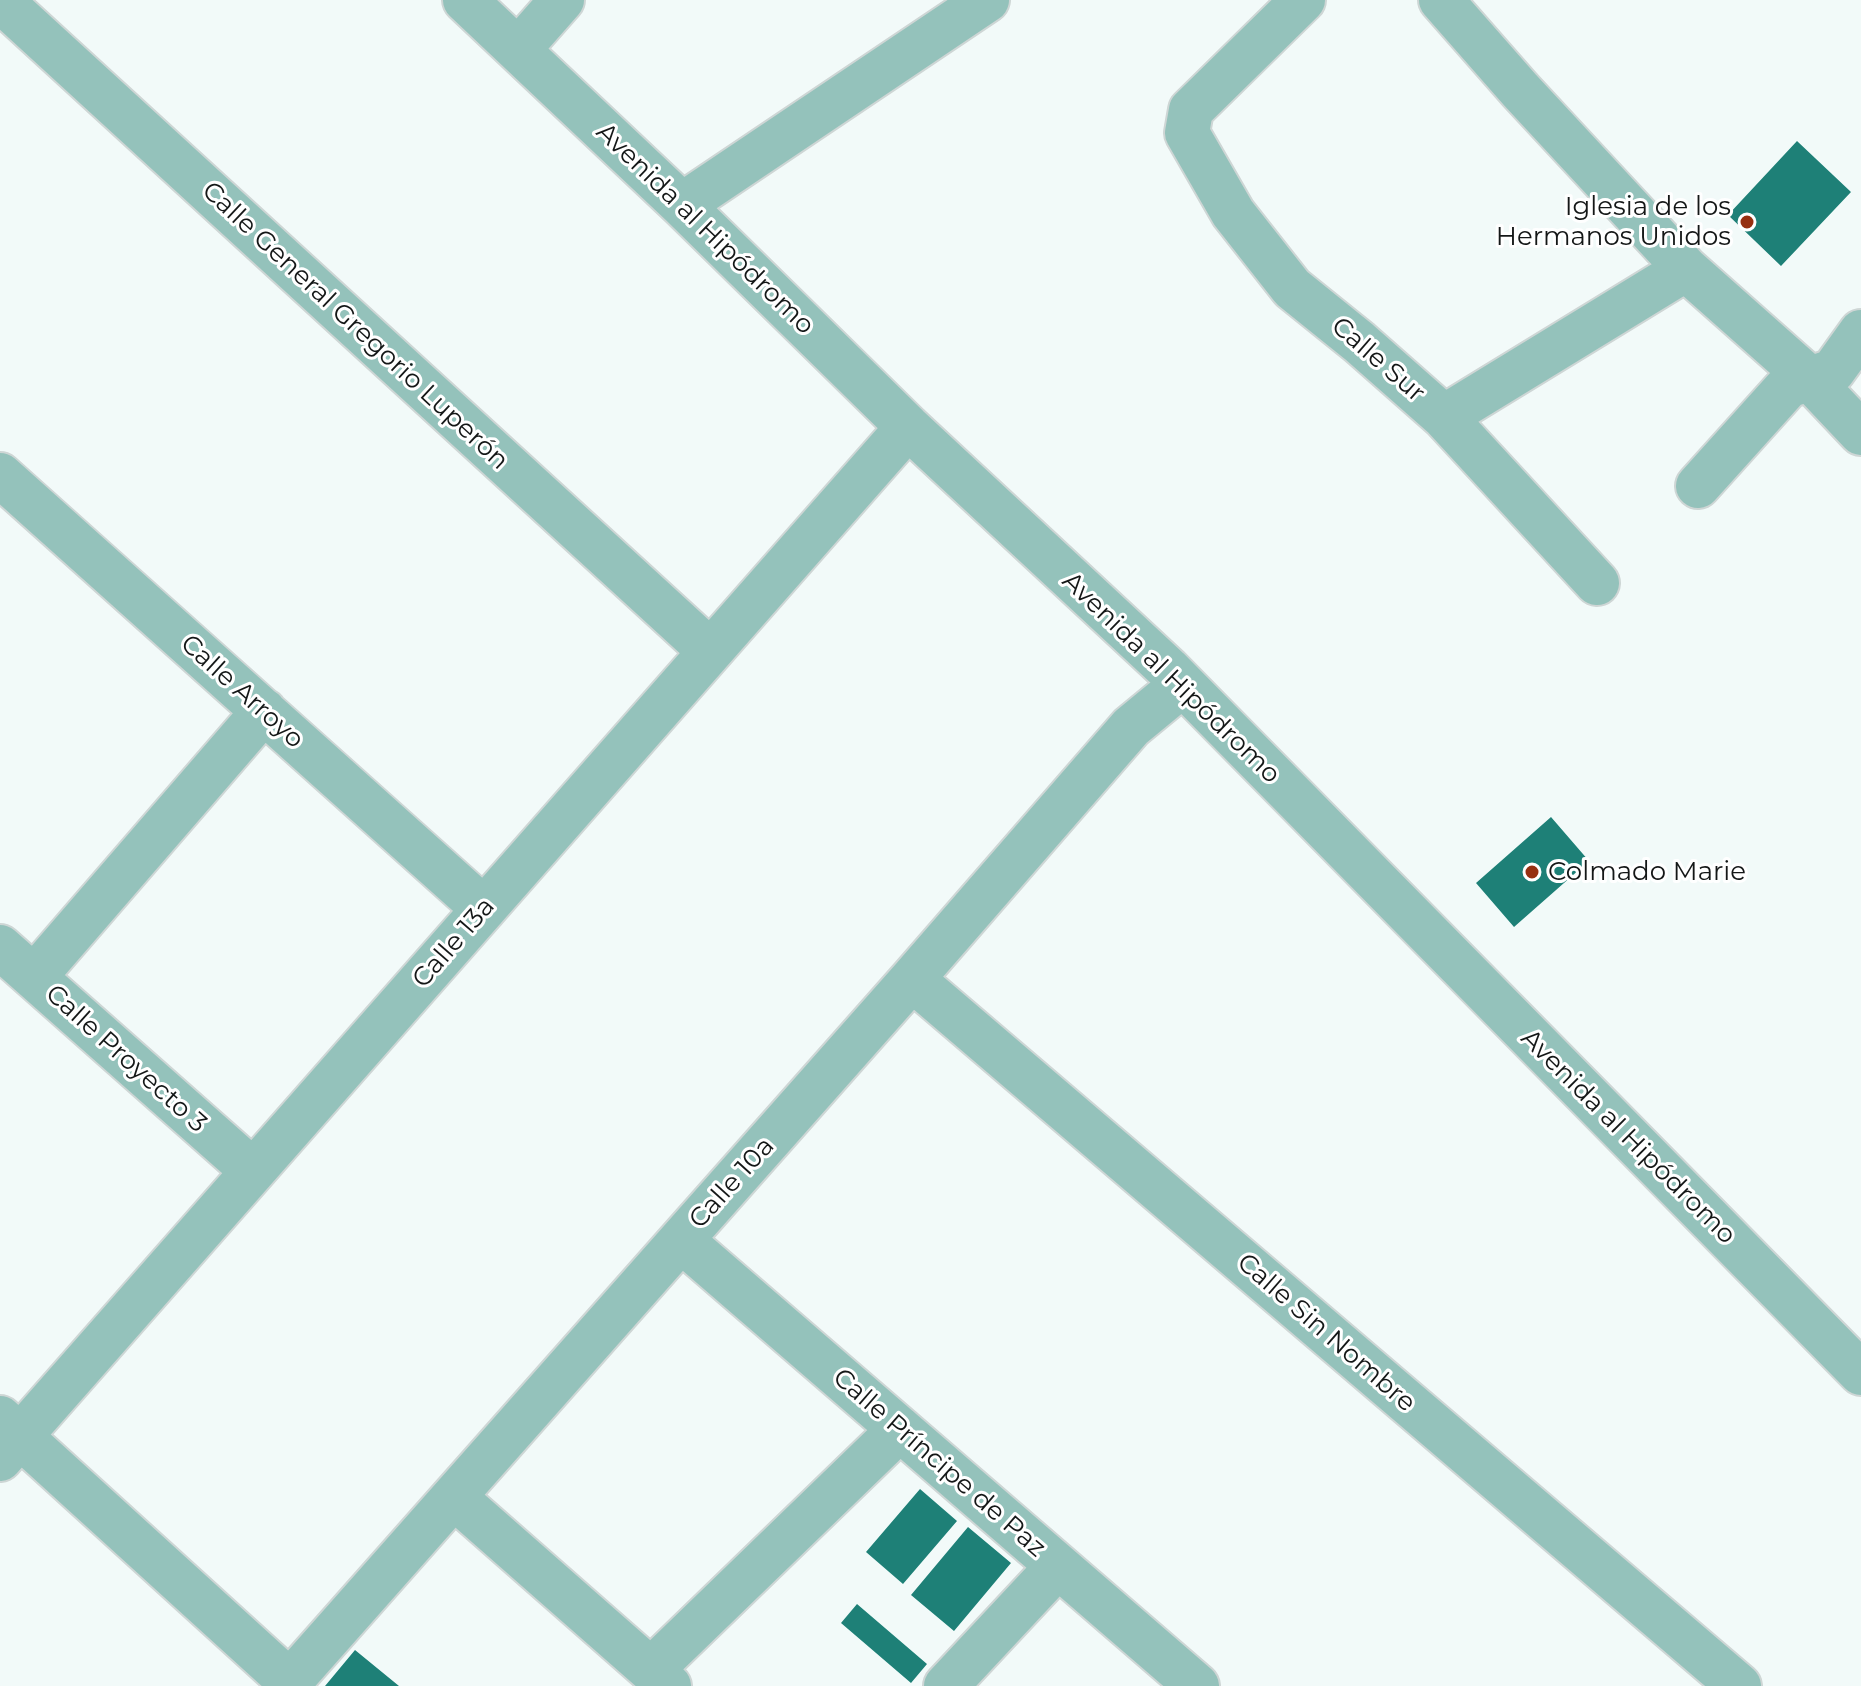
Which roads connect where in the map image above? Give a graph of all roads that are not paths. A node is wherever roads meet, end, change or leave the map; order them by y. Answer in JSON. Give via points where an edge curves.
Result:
{"nodes":[{"id":1,"x":0,"y":0,"type":"edge"},
{"id":2,"x":465,"y":0,"type":"edge"},
{"id":3,"x":562,"y":0,"type":"edge"},
{"id":4,"x":987,"y":0,"type":"edge"},
{"id":5,"x":1303,"y":0,"type":"edge"},
{"id":6,"x":1441,"y":0,"type":"edge"},
{"id":7,"x":518,"y":50,"type":"junction"},
{"id":8,"x":682,"y":205,"type":"junction"},
{"id":9,"x":1686,"y":269,"type":"junction"},
{"id":10,"x":1861,"y":332,"type":"edge"},
{"id":11,"x":1810,"y":379,"type":"junction"},
{"id":12,"x":1444,"y":417,"type":"junction"},
{"id":13,"x":908,"y":427,"type":"junction"},
{"id":14,"x":1861,"y":433,"type":"edge"},
{"id":15,"x":0,"y":475,"type":"edge"},
{"id":16,"x":1698,"y":486,"type":"dead end"},
{"id":17,"x":1597,"y":583,"type":"dead end"},
{"id":18,"x":710,"y":651,"type":"junction"},
{"id":19,"x":1182,"y":685,"type":"junction"},
{"id":20,"x":264,"y":711,"type":"junction"},
{"id":21,"x":484,"y":909,"type":"junction"},
{"id":22,"x":0,"y":947,"type":"edge"},
{"id":23,"x":34,"y":977,"type":"junction"},
{"id":24,"x":912,"y":979,"type":"junction"},
{"id":25,"x":253,"y":1171,"type":"junction"},
{"id":26,"x":681,"y":1240,"type":"junction"},
{"id":27,"x":1861,"y":1373,"type":"edge"},
{"id":28,"x":900,"y":1429,"type":"junction"},
{"id":29,"x":7,"y":1438,"type":"edge"},
{"id":30,"x":454,"y":1497,"type":"junction"},
{"id":31,"x":1058,"y":1566,"type":"junction"},
{"id":32,"x":660,"y":1678,"type":"edge"},
{"id":33,"x":1187,"y":1683,"type":"edge"},
{"id":34,"x":288,"y":1684,"type":"edge"},
{"id":35,"x":946,"y":1686,"type":"edge"},
{"id":36,"x":1739,"y":1686,"type":"edge"}],
"edges":[{"from":1,"to":18,"type":"street","name":"Calle General Gregorio Luperón"},
{"from":2,"to":7,"type":"street","name":"Avenida al Hipódromo"},
{"from":3,"to":7,"type":"street"},
{"from":4,"to":8,"type":"street"},
{"from":5,"to":12,"type":"street","name":"Calle Sur","via":[[1191,110],[1187,133],[1233,213],[1292,288]]},
{"from":6,"to":9,"type":"street"},
{"from":7,"to":8,"type":"street","name":"Avenida al Hipódromo"},
{"from":8,"to":13,"type":"street","name":"Avenida al Hipódromo"},
{"from":9,"to":11,"type":"street"},
{"from":9,"to":12,"type":"street","name":"Calle Sur"},
{"from":10,"to":11,"type":"street","via":[[1833,371]]},
{"from":11,"to":14,"type":"street"},
{"from":11,"to":16,"type":"street","via":[[1782,392]]},
{"from":12,"to":17,"type":"street"},
{"from":13,"to":18,"type":"street","name":"Calle 13a"},
{"from":13,"to":19,"type":"street","name":"Avenida al Hipódromo"},
{"from":15,"to":20,"type":"street","name":"Calle Arroyo"},
{"from":18,"to":21,"type":"street","name":"Calle 13a"},
{"from":19,"to":24,"type":"street","name":"Calle 10a","via":[[1131,727]]},
{"from":19,"to":27,"type":"street","name":"Avenida al Hipódromo"},
{"from":20,"to":21,"type":"street","name":"Calle Arroyo"},
{"from":20,"to":23,"type":"street"},
{"from":21,"to":25,"type":"street","name":"Calle 13a"},
{"from":22,"to":23,"type":"street","name":"Calle Proyecto 3"},
{"from":23,"to":25,"type":"street","name":"Calle Proyecto 3"},
{"from":24,"to":26,"type":"street","name":"Calle 10a"},
{"from":24,"to":36,"type":"street","name":"Calle Sin Nombre"},
{"from":25,"to":29,"type":"street","name":"Calle 13a"},
{"from":26,"to":28,"type":"street","name":"Calle Príncipe de Paz"},
{"from":26,"to":30,"type":"street","name":"Calle 10a"},
{"from":28,"to":31,"type":"street","name":"Calle Príncipe de Paz"},
{"from":28,"to":32,"type":"street"},
{"from":29,"to":34,"type":"street"},
{"from":30,"to":32,"type":"street"},
{"from":30,"to":34,"type":"street","name":"Calle 10a"},
{"from":31,"to":33,"type":"street","name":"Calle Príncipe de Paz"},
{"from":31,"to":35,"type":"street"}]}
